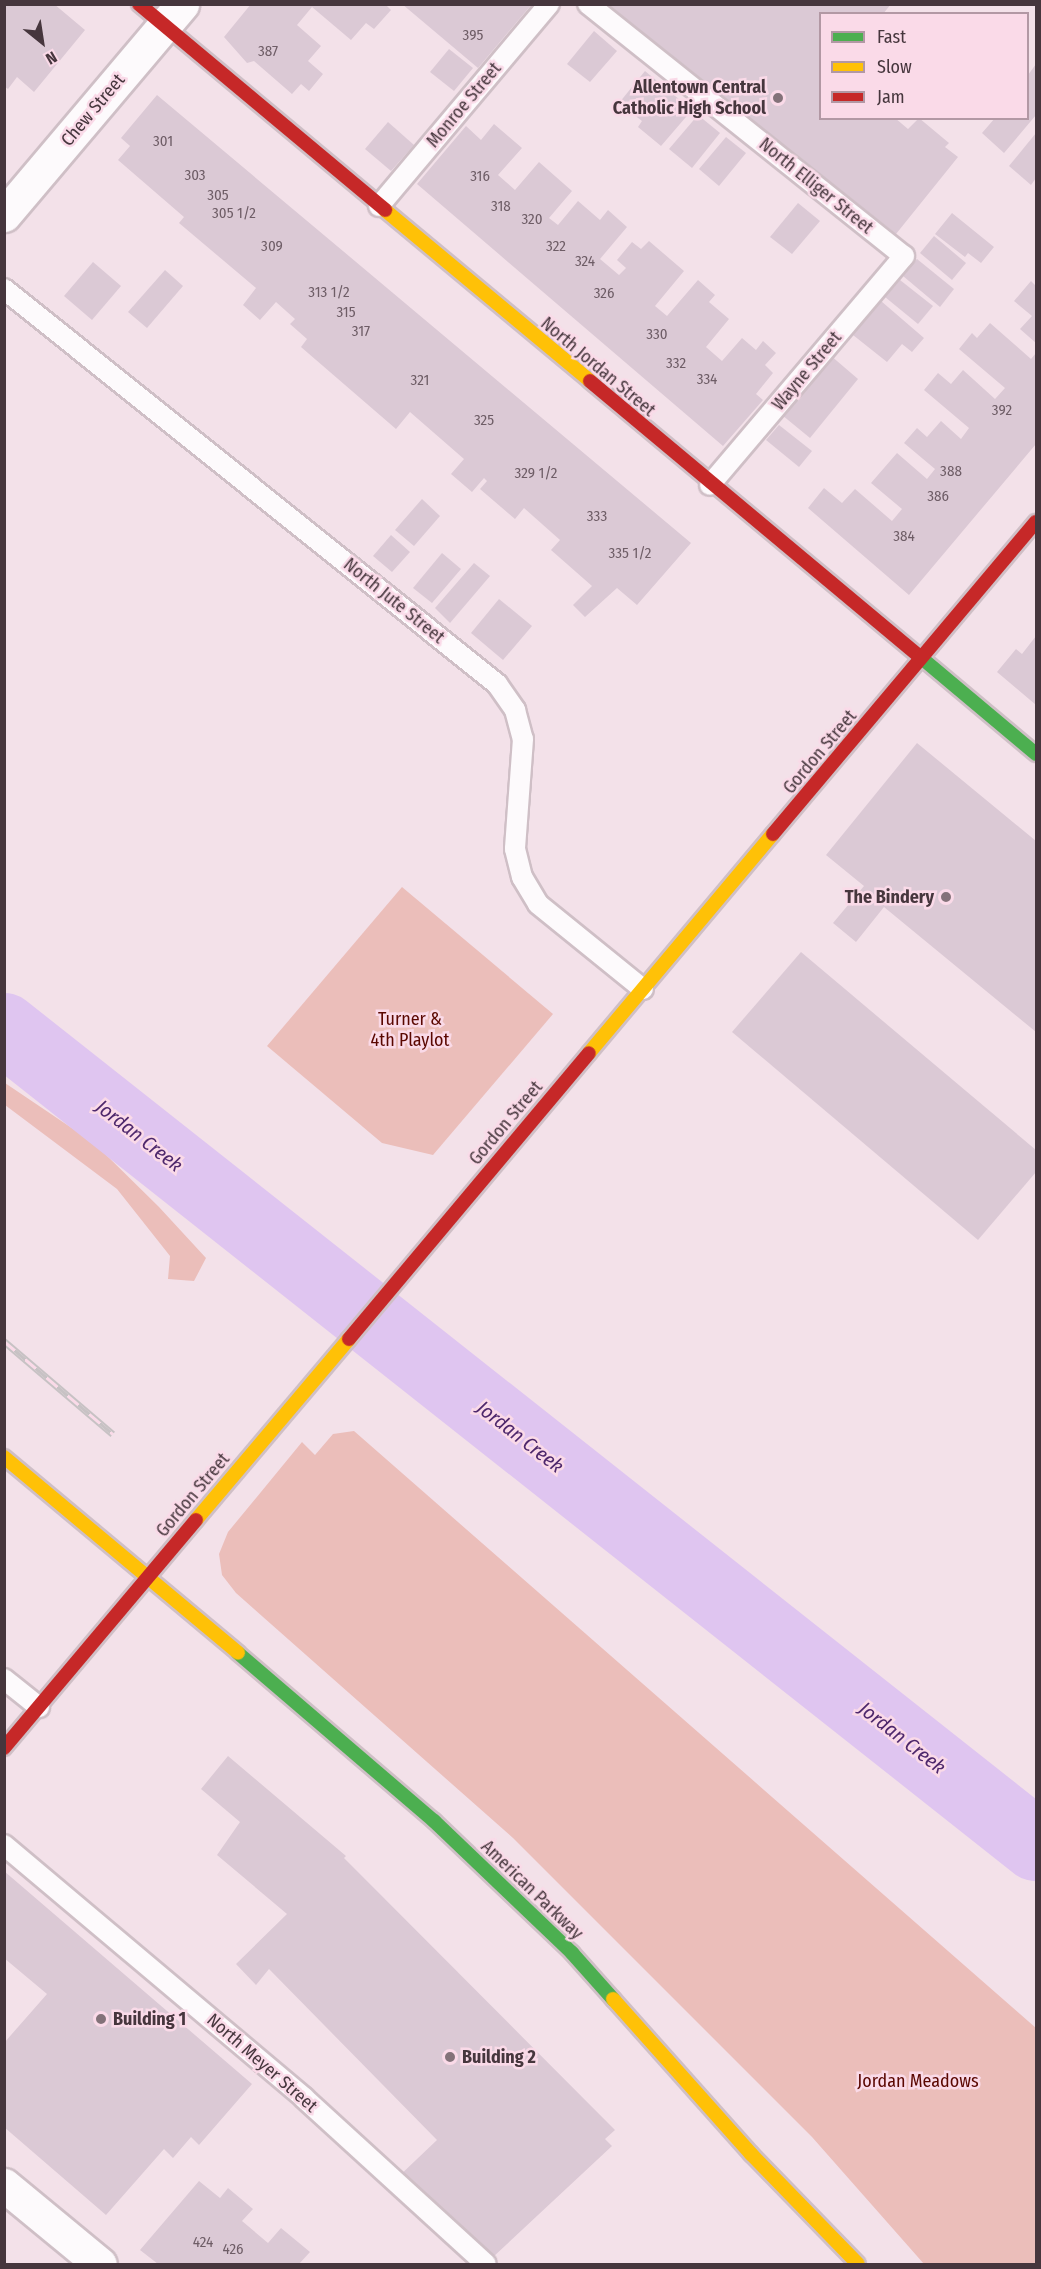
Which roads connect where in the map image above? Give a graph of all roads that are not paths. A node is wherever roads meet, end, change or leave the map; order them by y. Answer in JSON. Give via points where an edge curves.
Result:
{"nodes":[{"id":1,"x":139,"y":4,"type":"edge"},
{"id":2,"x":549,"y":4,"type":"edge"},
{"id":3,"x":588,"y":4,"type":"edge"},
{"id":4,"x":173,"y":15,"type":"edge"},
{"id":5,"x":379,"y":206,"type":"junction"},
{"id":6,"x":4,"y":215,"type":"edge"},
{"id":7,"x":904,"y":256,"type":"joint"},
{"id":8,"x":4,"y":289,"type":"edge"},
{"id":9,"x":710,"y":485,"type":"junction"},
{"id":10,"x":1036,"y":522,"type":"edge"},
{"id":11,"x":920,"y":661,"type":"junction"},
{"id":12,"x":1036,"y":754,"type":"edge"},
{"id":13,"x":643,"y":989,"type":"junction"},
{"id":14,"x":4,"y":1458,"type":"edge"},
{"id":15,"x":149,"y":1575,"type":"junction"},
{"id":16,"x":4,"y":1679,"type":"edge"},
{"id":17,"x":39,"y":1707,"type":"junction"},
{"id":18,"x":4,"y":1748,"type":"edge"},
{"id":19,"x":4,"y":1845,"type":"edge"},
{"id":20,"x":8,"y":2195,"type":"edge"},
{"id":21,"x":100,"y":2265,"type":"edge"},
{"id":22,"x":486,"y":2265,"type":"edge"},
{"id":23,"x":858,"y":2265,"type":"edge"}],
"edges":[{"from":1,"to":4,"type":"street","name":"North Jordan Street"},
{"from":2,"to":5,"type":"lane","name":"Monroe Street"},
{"from":3,"to":7,"type":"lane","name":"North Elliger Street"},
{"from":4,"to":5,"type":"street","name":"North Jordan Street"},
{"from":4,"to":6,"type":"street","name":"Chew Street"},
{"from":5,"to":9,"type":"street","name":"North Jordan Street"},
{"from":7,"to":9,"type":"lane","name":"Wayne Street"},
{"from":8,"to":13,"type":"lane","name":"North Jute Street","via":[[498,684],[515,710],[523,739],[515,849],[522,877],[538,904]]},
{"from":9,"to":11,"type":"street","name":"North Jordan Street"},
{"from":10,"to":11,"type":"street","name":"Gordon Street"},
{"from":11,"to":12,"type":"street","name":"North Jordan Street"},
{"from":11,"to":13,"type":"street","name":"Gordon Street"},
{"from":13,"to":15,"type":"street","name":"Gordon Street"},
{"from":14,"to":15,"type":"street","name":"American Parkway"},
{"from":15,"to":17,"type":"street","name":"Gordon Street"},
{"from":15,"to":23,"type":"street","name":"American Parkway","via":[[434,1821],[572,1953],[751,2154]]},
{"from":16,"to":17,"type":"lane"},
{"from":17,"to":18,"type":"street","name":"Gordon Street"},
{"from":19,"to":22,"type":"lane","name":"North Meyer Street","via":[[304,2098]]},
{"from":20,"to":21,"type":"street"}]}
